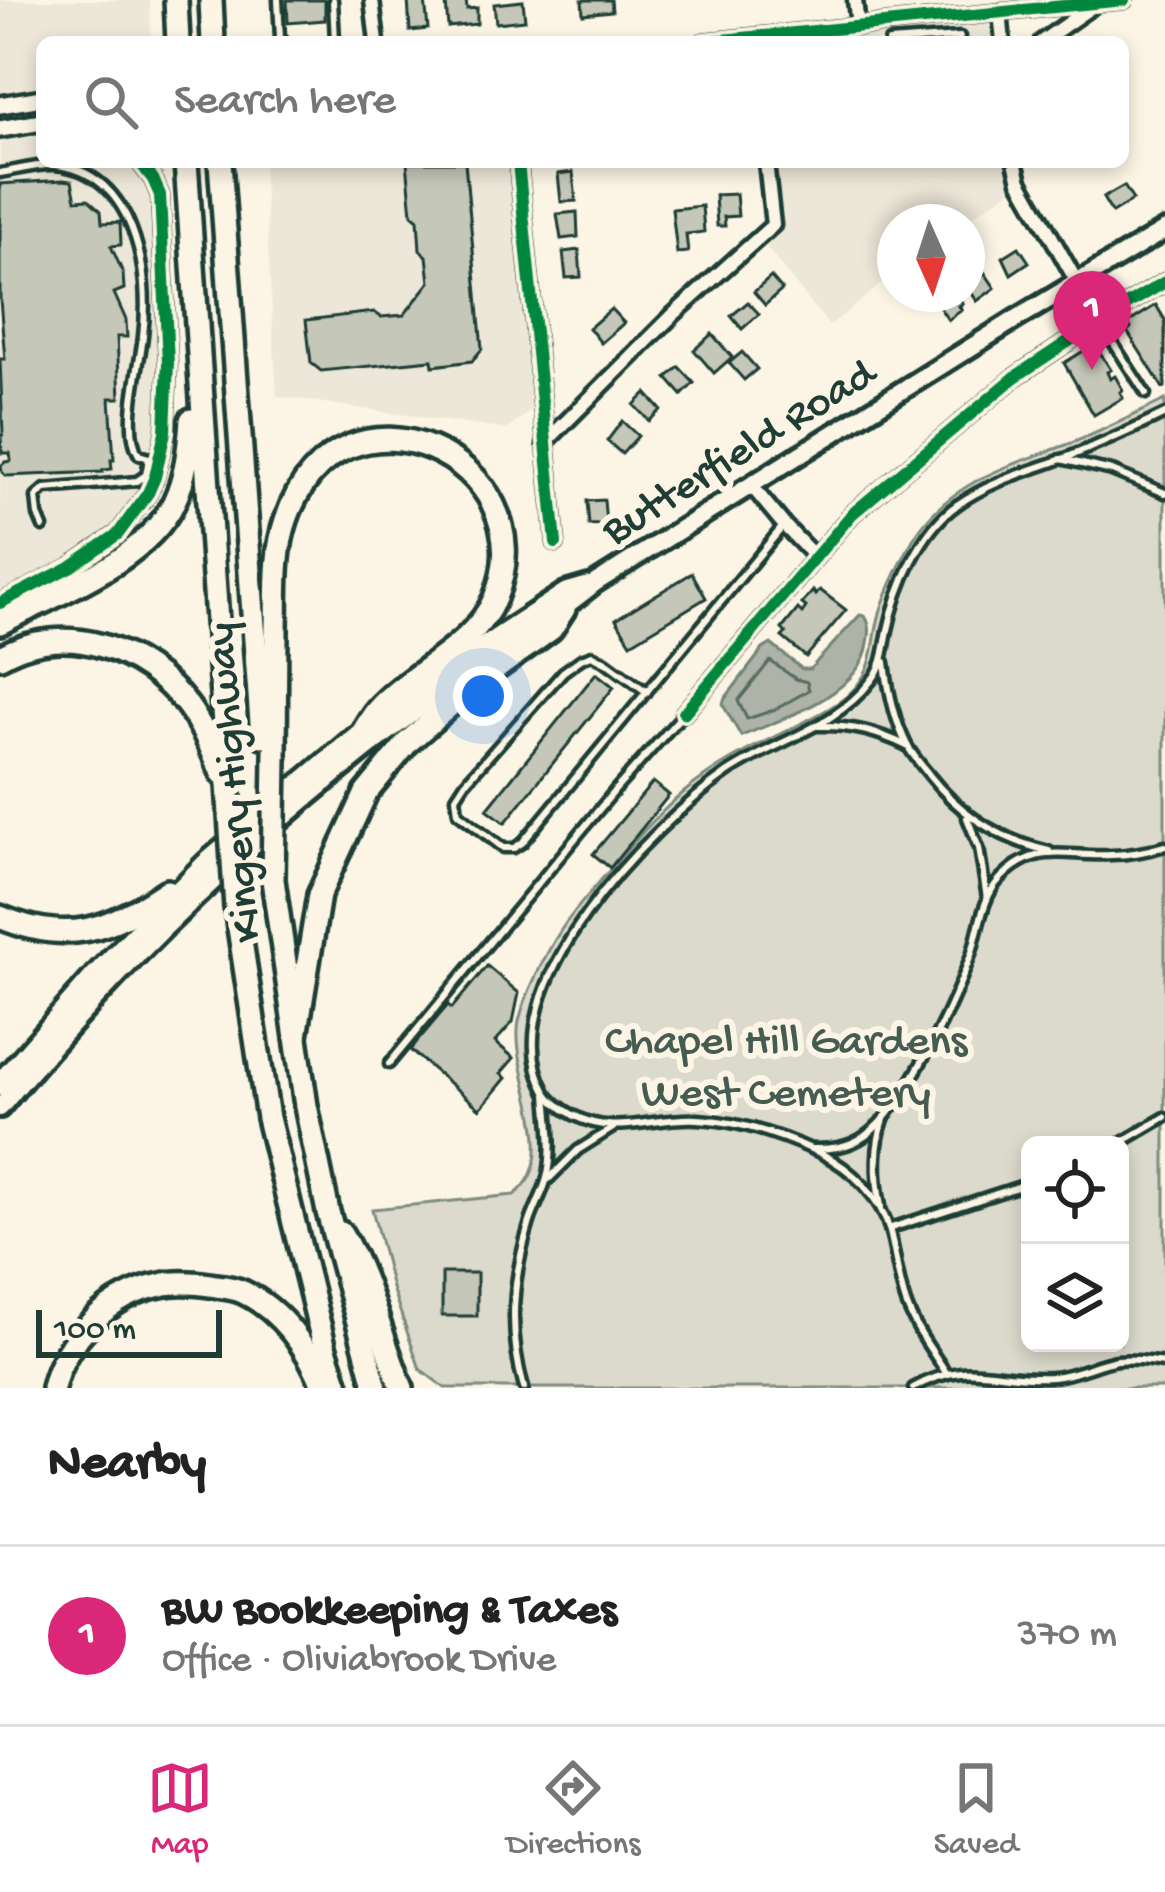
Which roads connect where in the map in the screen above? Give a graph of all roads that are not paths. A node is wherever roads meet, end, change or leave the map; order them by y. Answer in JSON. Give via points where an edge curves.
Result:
{"nodes":[{"id":1,"x":176,"y":0,"type":"edge"},
{"id":2,"x":211,"y":0,"type":"edge"},
{"id":3,"x":278,"y":0,"type":"edge"},
{"id":4,"x":333,"y":0,"type":"edge"},
{"id":5,"x":372,"y":0,"type":"edge"},
{"id":6,"x":854,"y":0,"type":"edge"},
{"id":7,"x":1124,"y":0,"type":"edge"},
{"id":8,"x":1097,"y":1,"type":"edge"},
{"id":9,"x":1000,"y":12,"type":"junction"},
{"id":10,"x":858,"y":26,"type":"junction"},
{"id":11,"x":178,"y":36,"type":"edge"},
{"id":12,"x":213,"y":36,"type":"edge"},
{"id":13,"x":280,"y":36,"type":"edge"},
{"id":14,"x":335,"y":36,"type":"edge"},
{"id":15,"x":376,"y":36,"type":"edge"},
{"id":16,"x":823,"y":36,"type":"edge"},
{"id":17,"x":1002,"y":36,"type":"edge"},
{"id":18,"x":1049,"y":36,"type":"edge"},
{"id":19,"x":36,"y":99,"type":"edge"},
{"id":20,"x":0,"y":105,"type":"edge"},
{"id":21,"x":36,"y":123,"type":"edge"},
{"id":22,"x":0,"y":129,"type":"edge"},
{"id":23,"x":36,"y":167,"type":"edge"},
{"id":24,"x":66,"y":168,"type":"edge"},
{"id":25,"x":145,"y":168,"type":"edge"},
{"id":26,"x":186,"y":168,"type":"edge"},
{"id":27,"x":220,"y":168,"type":"edge"},
{"id":28,"x":519,"y":168,"type":"edge"},
{"id":29,"x":767,"y":168,"type":"edge"},
{"id":30,"x":1017,"y":168,"type":"edge"},
{"id":31,"x":0,"y":173,"type":"edge"},
{"id":32,"x":190,"y":228,"type":"junction"},
{"id":33,"x":1165,"y":230,"type":"edge"},
{"id":34,"x":166,"y":274,"type":"junction"},
{"id":35,"x":142,"y":276,"type":"junction"},
{"id":36,"x":1165,"y":282,"type":"edge"},
{"id":37,"x":1078,"y":284,"type":"junction"},
{"id":38,"x":1101,"y":320,"type":"junction"},
{"id":39,"x":1146,"y":394,"type":"dead end"},
{"id":40,"x":1165,"y":414,"type":"edge"},
{"id":41,"x":545,"y":442,"type":"junction"},
{"id":42,"x":155,"y":457,"type":"junction"},
{"id":43,"x":1060,"y":459,"type":"junction"},
{"id":44,"x":751,"y":484,"type":"junction"},
{"id":45,"x":1165,"y":493,"type":"edge"},
{"id":46,"x":784,"y":526,"type":"junction"},
{"id":47,"x":43,"y":527,"type":"dead end"},
{"id":48,"x":556,"y":543,"type":"dead end"},
{"id":49,"x":815,"y":557,"type":"junction"},
{"id":50,"x":595,"y":583,"type":"junction"},
{"id":51,"x":0,"y":603,"type":"edge"},
{"id":52,"x":564,"y":609,"type":"junction"},
{"id":53,"x":0,"y":623,"type":"edge"},
{"id":54,"x":0,"y":657,"type":"edge"},
{"id":55,"x":884,"y":658,"type":"junction"},
{"id":56,"x":647,"y":692,"type":"junction"},
{"id":57,"x":684,"y":713,"type":"joint"},
{"id":58,"x":817,"y":726,"type":"junction"},
{"id":59,"x":362,"y":733,"type":"junction"},
{"id":60,"x":907,"y":746,"type":"junction"},
{"id":61,"x":269,"y":760,"type":"junction"},
{"id":62,"x":228,"y":784,"type":"junction"},
{"id":63,"x":965,"y":815,"type":"junction"},
{"id":64,"x":1165,"y":846,"type":"edge"},
{"id":65,"x":1052,"y":851,"type":"junction"},
{"id":66,"x":207,"y":864,"type":"junction"},
{"id":67,"x":987,"y":898,"type":"junction"},
{"id":68,"x":0,"y":917,"type":"edge"},
{"id":69,"x":296,"y":1036,"type":"junction"},
{"id":70,"x":389,"y":1064,"type":"dead end"},
{"id":71,"x":0,"y":1085,"type":"edge"},
{"id":72,"x":547,"y":1094,"type":"junction"},
{"id":73,"x":0,"y":1108,"type":"edge"},
{"id":74,"x":885,"y":1115,"type":"junction"},
{"id":75,"x":1165,"y":1118,"type":"edge"},
{"id":76,"x":614,"y":1127,"type":"junction"},
{"id":77,"x":1129,"y":1138,"type":"edge"},
{"id":78,"x":810,"y":1149,"type":"junction"},
{"id":79,"x":546,"y":1182,"type":"junction"},
{"id":80,"x":1021,"y":1186,"type":"edge"},
{"id":81,"x":882,"y":1211,"type":"junction"},
{"id":82,"x":328,"y":1212,"type":"junction"},
{"id":83,"x":890,"y":1228,"type":"junction"},
{"id":84,"x":1165,"y":1363,"type":"edge"},
{"id":85,"x":947,"y":1374,"type":"junction"},
{"id":86,"x":53,"y":1388,"type":"edge"},
{"id":87,"x":324,"y":1388,"type":"edge"},
{"id":88,"x":338,"y":1388,"type":"edge"},
{"id":89,"x":376,"y":1388,"type":"edge"},
{"id":90,"x":402,"y":1388,"type":"edge"},
{"id":91,"x":524,"y":1388,"type":"edge"},
{"id":92,"x":913,"y":1388,"type":"edge"}],
"edges":[{"from":1,"to":11,"type":"highway"},
{"from":2,"to":12,"type":"highway"},
{"from":3,"to":13,"type":"lane"},
{"from":4,"to":14,"type":"lane"},
{"from":5,"to":15,"type":"street"},
{"from":6,"to":10,"type":"street"},
{"from":7,"to":8,"type":"street"},
{"from":8,"to":9,"type":"street"},
{"from":8,"to":18,"type":"street"},
{"from":9,"to":10,"type":"street"},
{"from":9,"to":17,"type":"street"},
{"from":10,"to":16,"type":"street"},
{"from":19,"to":20,"type":"street"},
{"from":21,"to":22,"type":"street"},
{"from":23,"to":31,"type":"lane"},
{"from":24,"to":35,"type":"lane","via":[[98,179],[123,207]]},
{"from":25,"to":34,"type":"street","via":[[160,195]]},
{"from":26,"to":32,"type":"highway","name":"Kingery Highway"},
{"from":27,"to":61,"type":"highway","name":"Kingery Highway"},
{"from":28,"to":41,"type":"street"},
{"from":29,"to":41,"type":"street","via":[[773,225]]},
{"from":30,"to":37,"type":"street"},
{"from":32,"to":53,"type":"highway","via":[[190,435],[172,507],[116,563]]},
{"from":32,"to":62,"type":"highway","name":"Kingery Highway"},
{"from":33,"to":37,"type":"main road","name":"Butterfield Road"},
{"from":34,"to":35,"type":"lane"},
{"from":34,"to":42,"type":"street","via":[[168,362]]},
{"from":35,"to":42,"type":"lane","via":[[133,446]]},
{"from":36,"to":38,"type":"street"},
{"from":37,"to":38,"type":"street"},
{"from":37,"to":44,"type":"main road","name":"Butterfield Road"},
{"from":38,"to":39,"type":"lane"},
{"from":38,"to":49,"type":"street","via":[[1016,377],[852,514]]},
{"from":40,"to":43,"type":"lane"},
{"from":41,"to":48,"type":"street"},
{"from":42,"to":47,"type":"lane","via":[[136,481],[45,489],[36,497]]},
{"from":42,"to":51,"type":"street","via":[[148,494],[118,534]]},
{"from":43,"to":45,"type":"lane"},
{"from":43,"to":55,"type":"lane","via":[[980,491],[937,523],[895,606]]},
{"from":44,"to":46,"type":"street"},
{"from":44,"to":50,"type":"main road","name":"Butterfield Road"},
{"from":46,"to":49,"type":"street"},
{"from":46,"to":56,"type":"lane"},
{"from":49,"to":57,"type":"street"},
{"from":50,"to":52,"type":"main road","name":"Butterfield Road"},
{"from":50,"to":59,"type":"main road","name":"Butterfield Road","via":[[565,592]]},
{"from":52,"to":69,"type":"highway","via":[[551,628],[420,731],[366,793],[319,896]]},
{"from":52,"to":73,"type":"main road","name":"Butterfield Road","via":[[407,717],[282,819],[147,944]]},
{"from":54,"to":62,"type":"highway","via":[[70,640],[135,659],[188,706]]},
{"from":55,"to":58,"type":"lane","via":[[859,695]]},
{"from":55,"to":60,"type":"lane"},
{"from":56,"to":56,"type":"lane","via":[[523,843],[503,848],[458,813],[465,783],[581,658],[607,662]]},
{"from":57,"to":70,"type":"lane"},
{"from":58,"to":60,"type":"lane","via":[[872,731]]},
{"from":58,"to":72,"type":"lane","via":[[717,781],[603,892],[561,954],[536,1016]]},
{"from":59,"to":61,"type":"highway","via":[[375,712],[480,623],[503,568],[498,520],[476,480],[448,454],[406,439],[342,451],[294,500],[277,565]]},
{"from":59,"to":66,"type":"highway","name":"Butterfield Road"},
{"from":60,"to":63,"type":"lane"},
{"from":61,"to":69,"type":"highway","name":"Kingery Highway","bridge":true,"via":[[273,880]]},
{"from":62,"to":88,"type":"highway","name":"Kingery Highway","bridge":true,"via":[[236,908],[268,1118]]},
{"from":63,"to":65,"type":"lane"},
{"from":63,"to":67,"type":"lane"},
{"from":64,"to":65,"type":"lane","via":[[1107,856]]},
{"from":65,"to":67,"type":"lane","via":[[1010,871]]},
{"from":66,"to":68,"type":"highway","via":[[96,928],[40,931]]},
{"from":66,"to":71,"type":"highway","name":"Butterfield Road"},
{"from":67,"to":74,"type":"lane","via":[[945,1018]]},
{"from":69,"to":82,"type":"highway","name":"Kingery Highway"},
{"from":72,"to":76,"type":"lane","via":[[578,1117]]},
{"from":72,"to":79,"type":"lane"},
{"from":74,"to":78,"type":"lane","via":[[866,1136]]},
{"from":74,"to":81,"type":"lane","via":[[876,1157]]},
{"from":75,"to":77,"type":"lane"},
{"from":76,"to":78,"type":"lane","via":[[696,1118]]},
{"from":76,"to":79,"type":"lane"},
{"from":78,"to":81,"type":"lane","via":[[856,1178]]},
{"from":79,"to":91,"type":"lane","via":[[515,1280],[513,1336]]},
{"from":80,"to":83,"type":"lane"},
{"from":81,"to":83,"type":"lane"},
{"from":82,"to":89,"type":"highway","name":"Kingery Highway"},
{"from":82,"to":90,"type":"highway","via":[[359,1264]]},
{"from":83,"to":85,"type":"lane","via":[[908,1310]]},
{"from":84,"to":85,"type":"lane","via":[[1118,1360],[1043,1377]]},
{"from":85,"to":92,"type":"lane"},
{"from":86,"to":87,"type":"highway","via":[[58,1366],[101,1314],[160,1285],[198,1283],[238,1289],[266,1304],[305,1348]]}]}
